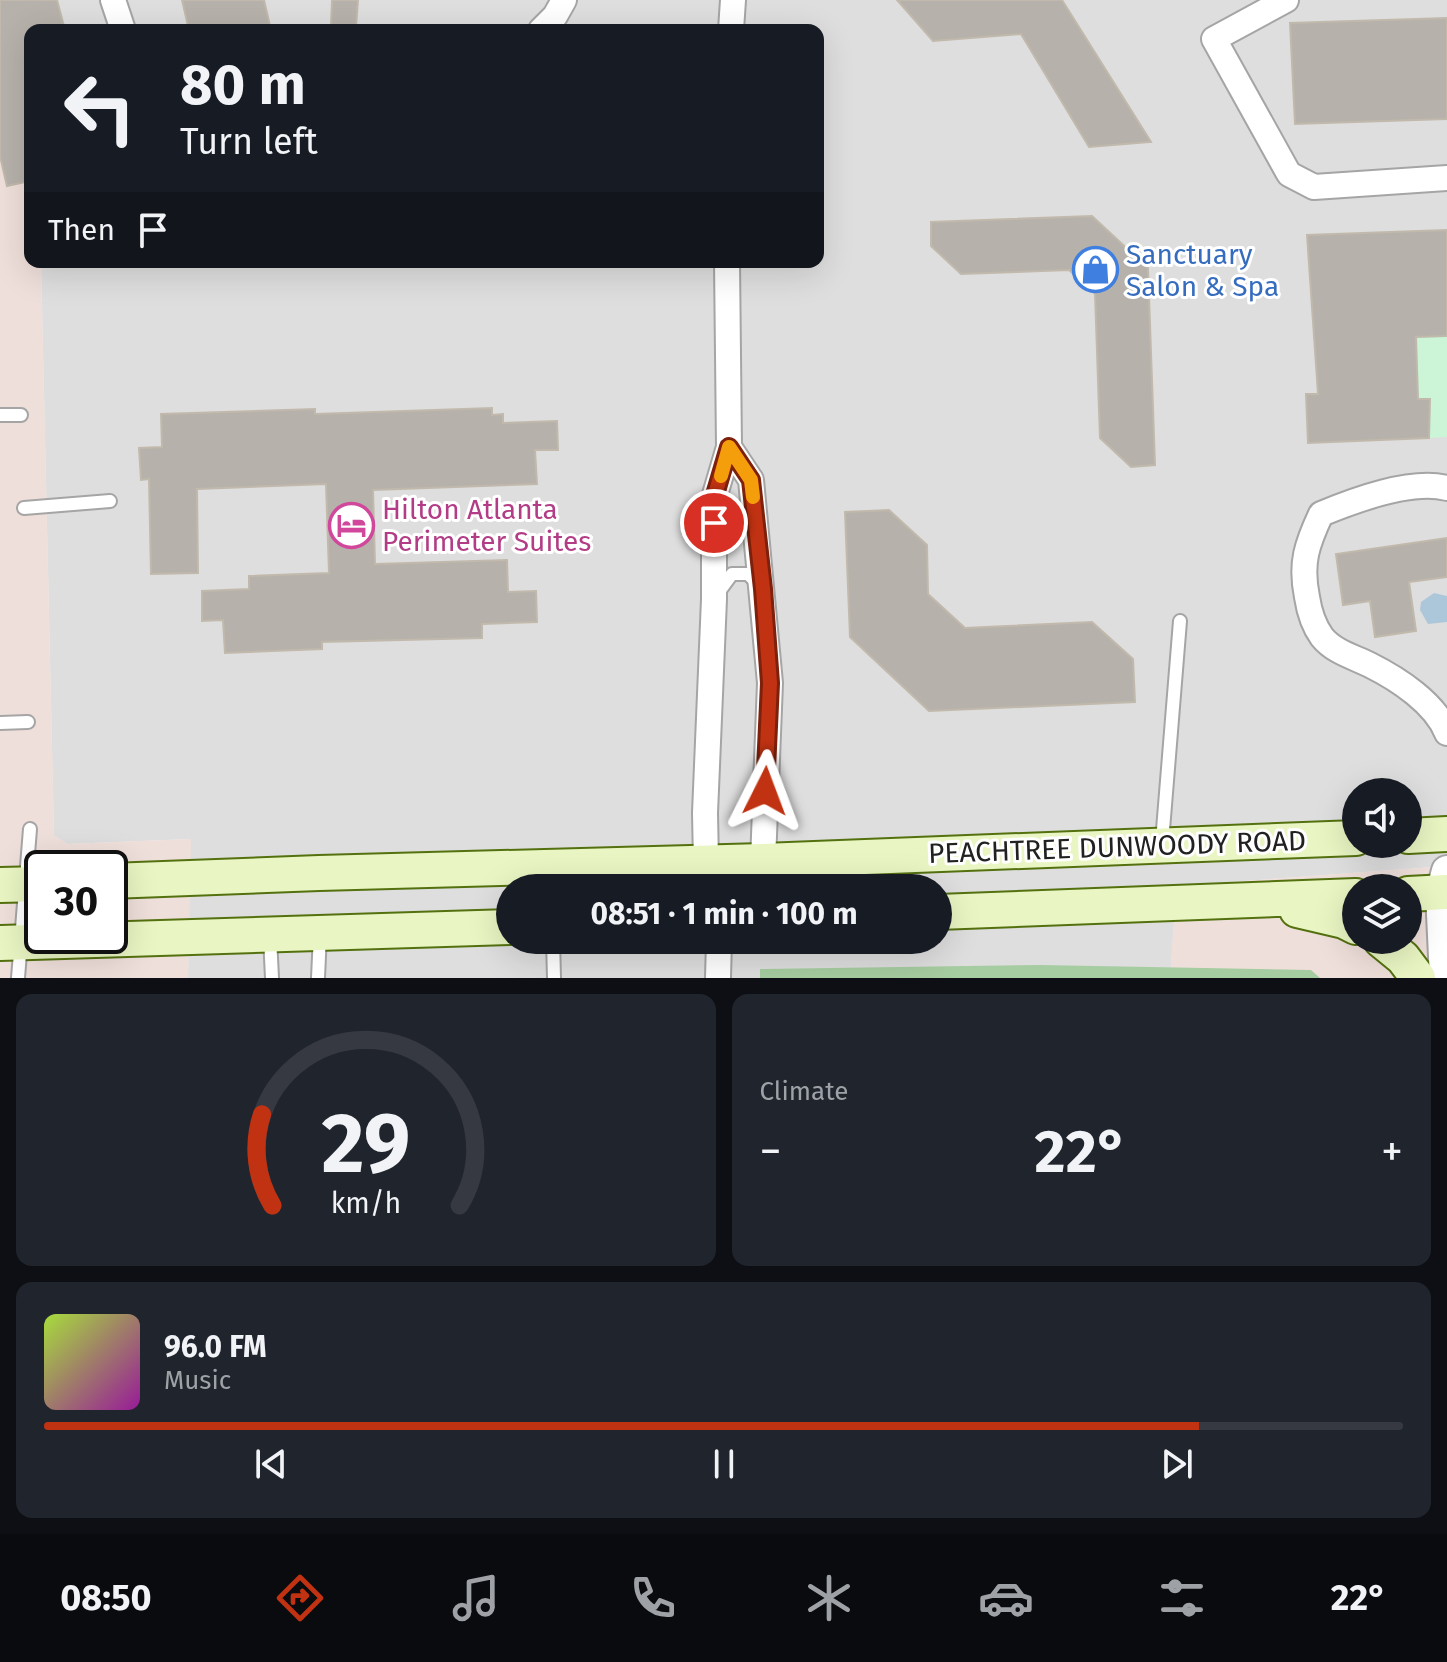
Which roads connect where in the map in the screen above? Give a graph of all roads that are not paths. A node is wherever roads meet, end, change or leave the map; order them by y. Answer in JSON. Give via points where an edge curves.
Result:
{"nodes":[{"id":1,"x":113,"y":0,"type":"edge"},
{"id":2,"x":564,"y":0,"type":"edge"},
{"id":3,"x":733,"y":0,"type":"edge"},
{"id":4,"x":1286,"y":0,"type":"edge"},
{"id":5,"x":121,"y":24,"type":"edge"},
{"id":6,"x":547,"y":24,"type":"edge"},
{"id":7,"x":731,"y":24,"type":"edge"},
{"id":8,"x":1447,"y":178,"type":"edge"},
{"id":9,"x":727,"y":268,"type":"edge"},
{"id":10,"x":0,"y":415,"type":"edge"},
{"id":11,"x":21,"y":415,"type":"dead end"},
{"id":12,"x":729,"y":447,"type":"junction"},
{"id":13,"x":1447,"y":488,"type":"edge"},
{"id":14,"x":110,"y":501,"type":"dead end"},
{"id":15,"x":24,"y":508,"type":"dead end"},
{"id":16,"x":763,"y":589,"type":"junction"},
{"id":17,"x":714,"y":599,"type":"junction"},
{"id":18,"x":1180,"y":621,"type":"dead end"},
{"id":19,"x":28,"y":722,"type":"dead end"},
{"id":20,"x":0,"y":723,"type":"edge"},
{"id":21,"x":1447,"y":733,"type":"edge"},
{"id":22,"x":30,"y":829,"type":"dead end"},
{"id":23,"x":1447,"y":834,"type":"edge"},
{"id":24,"x":1422,"y":835,"type":"edge"},
{"id":25,"x":1342,"y":839,"type":"edge"},
{"id":26,"x":1162,"y":845,"type":"junction"},
{"id":27,"x":709,"y":874,"type":"edge"},
{"id":28,"x":754,"y":874,"type":"edge"},
{"id":29,"x":768,"y":874,"type":"edge"},
{"id":30,"x":496,"y":877,"type":"edge"},
{"id":31,"x":128,"y":881,"type":"edge"},
{"id":32,"x":23,"y":885,"type":"edge"},
{"id":33,"x":1436,"y":887,"type":"edge"},
{"id":34,"x":1342,"y":897,"type":"edge"},
{"id":35,"x":1253,"y":900,"type":"junction"},
{"id":36,"x":952,"y":911,"type":"edge"},
{"id":37,"x":1342,"y":921,"type":"edge"},
{"id":38,"x":496,"y":928,"type":"edge"},
{"id":39,"x":270,"y":934,"type":"junction"},
{"id":40,"x":320,"y":934,"type":"junction"},
{"id":41,"x":11,"y":943,"type":"edge"},
{"id":42,"x":553,"y":954,"type":"edge"},
{"id":43,"x":719,"y":954,"type":"edge"},
{"id":44,"x":1398,"y":954,"type":"edge"},
{"id":45,"x":18,"y":978,"type":"edge"},
{"id":46,"x":272,"y":978,"type":"edge"},
{"id":47,"x":318,"y":978,"type":"edge"},
{"id":48,"x":554,"y":978,"type":"edge"},
{"id":49,"x":718,"y":978,"type":"edge"},
{"id":50,"x":1418,"y":978,"type":"edge"},
{"id":51,"x":1445,"y":978,"type":"edge"}],
"edges":[{"from":1,"to":5,"type":"street"},
{"from":2,"to":6,"type":"street"},
{"from":3,"to":7,"type":"street"},
{"from":4,"to":8,"type":"street","via":[[1214,39],[1289,174],[1314,187]]},
{"from":9,"to":12,"type":"street"},
{"from":10,"to":11,"type":"lane"},
{"from":12,"to":16,"type":"street","via":[[751,480]]},
{"from":12,"to":17,"type":"street","via":[[714,498]]},
{"from":13,"to":21,"type":"street","via":[[1426,484],[1321,514],[1306,546],[1303,580],[1309,610],[1323,638],[1429,703]]},
{"from":14,"to":15,"type":"lane"},
{"from":16,"to":17,"type":"lane","via":[[748,574],[732,574]]},
{"from":16,"to":28,"type":"street","via":[[770,683]]},
{"from":17,"to":27,"type":"street","via":[[705,813]]},
{"from":18,"to":26,"type":"lane"},
{"from":19,"to":20,"type":"lane"},
{"from":22,"to":32,"type":"lane"},
{"from":23,"to":24,"type":"main road"},
{"from":25,"to":26,"type":"main road","name":"PEACHTREE DUNWOODY ROAD"},
{"from":26,"to":29,"type":"main road","name":"PEACHTREE DUNWOODY ROAD"},
{"from":30,"to":31,"type":"main road","name":"PEACHTREE DUNWOODY ROAD"},
{"from":32,"to":41,"type":"lane"},
{"from":33,"to":51,"type":"street"},
{"from":34,"to":35,"type":"main road","name":"PEACHTREE DUNWOODY ROAD"},
{"from":35,"to":36,"type":"main road","name":"PEACHTREE DUNWOODY ROAD"},
{"from":35,"to":37,"type":"main road"},
{"from":38,"to":40,"type":"main road"},
{"from":39,"to":40,"type":"main road"},
{"from":39,"to":41,"type":"main road"},
{"from":39,"to":46,"type":"lane"},
{"from":40,"to":47,"type":"lane"},
{"from":41,"to":45,"type":"lane"},
{"from":42,"to":48,"type":"lane"},
{"from":43,"to":49,"type":"street"},
{"from":44,"to":50,"type":"main road"}]}
